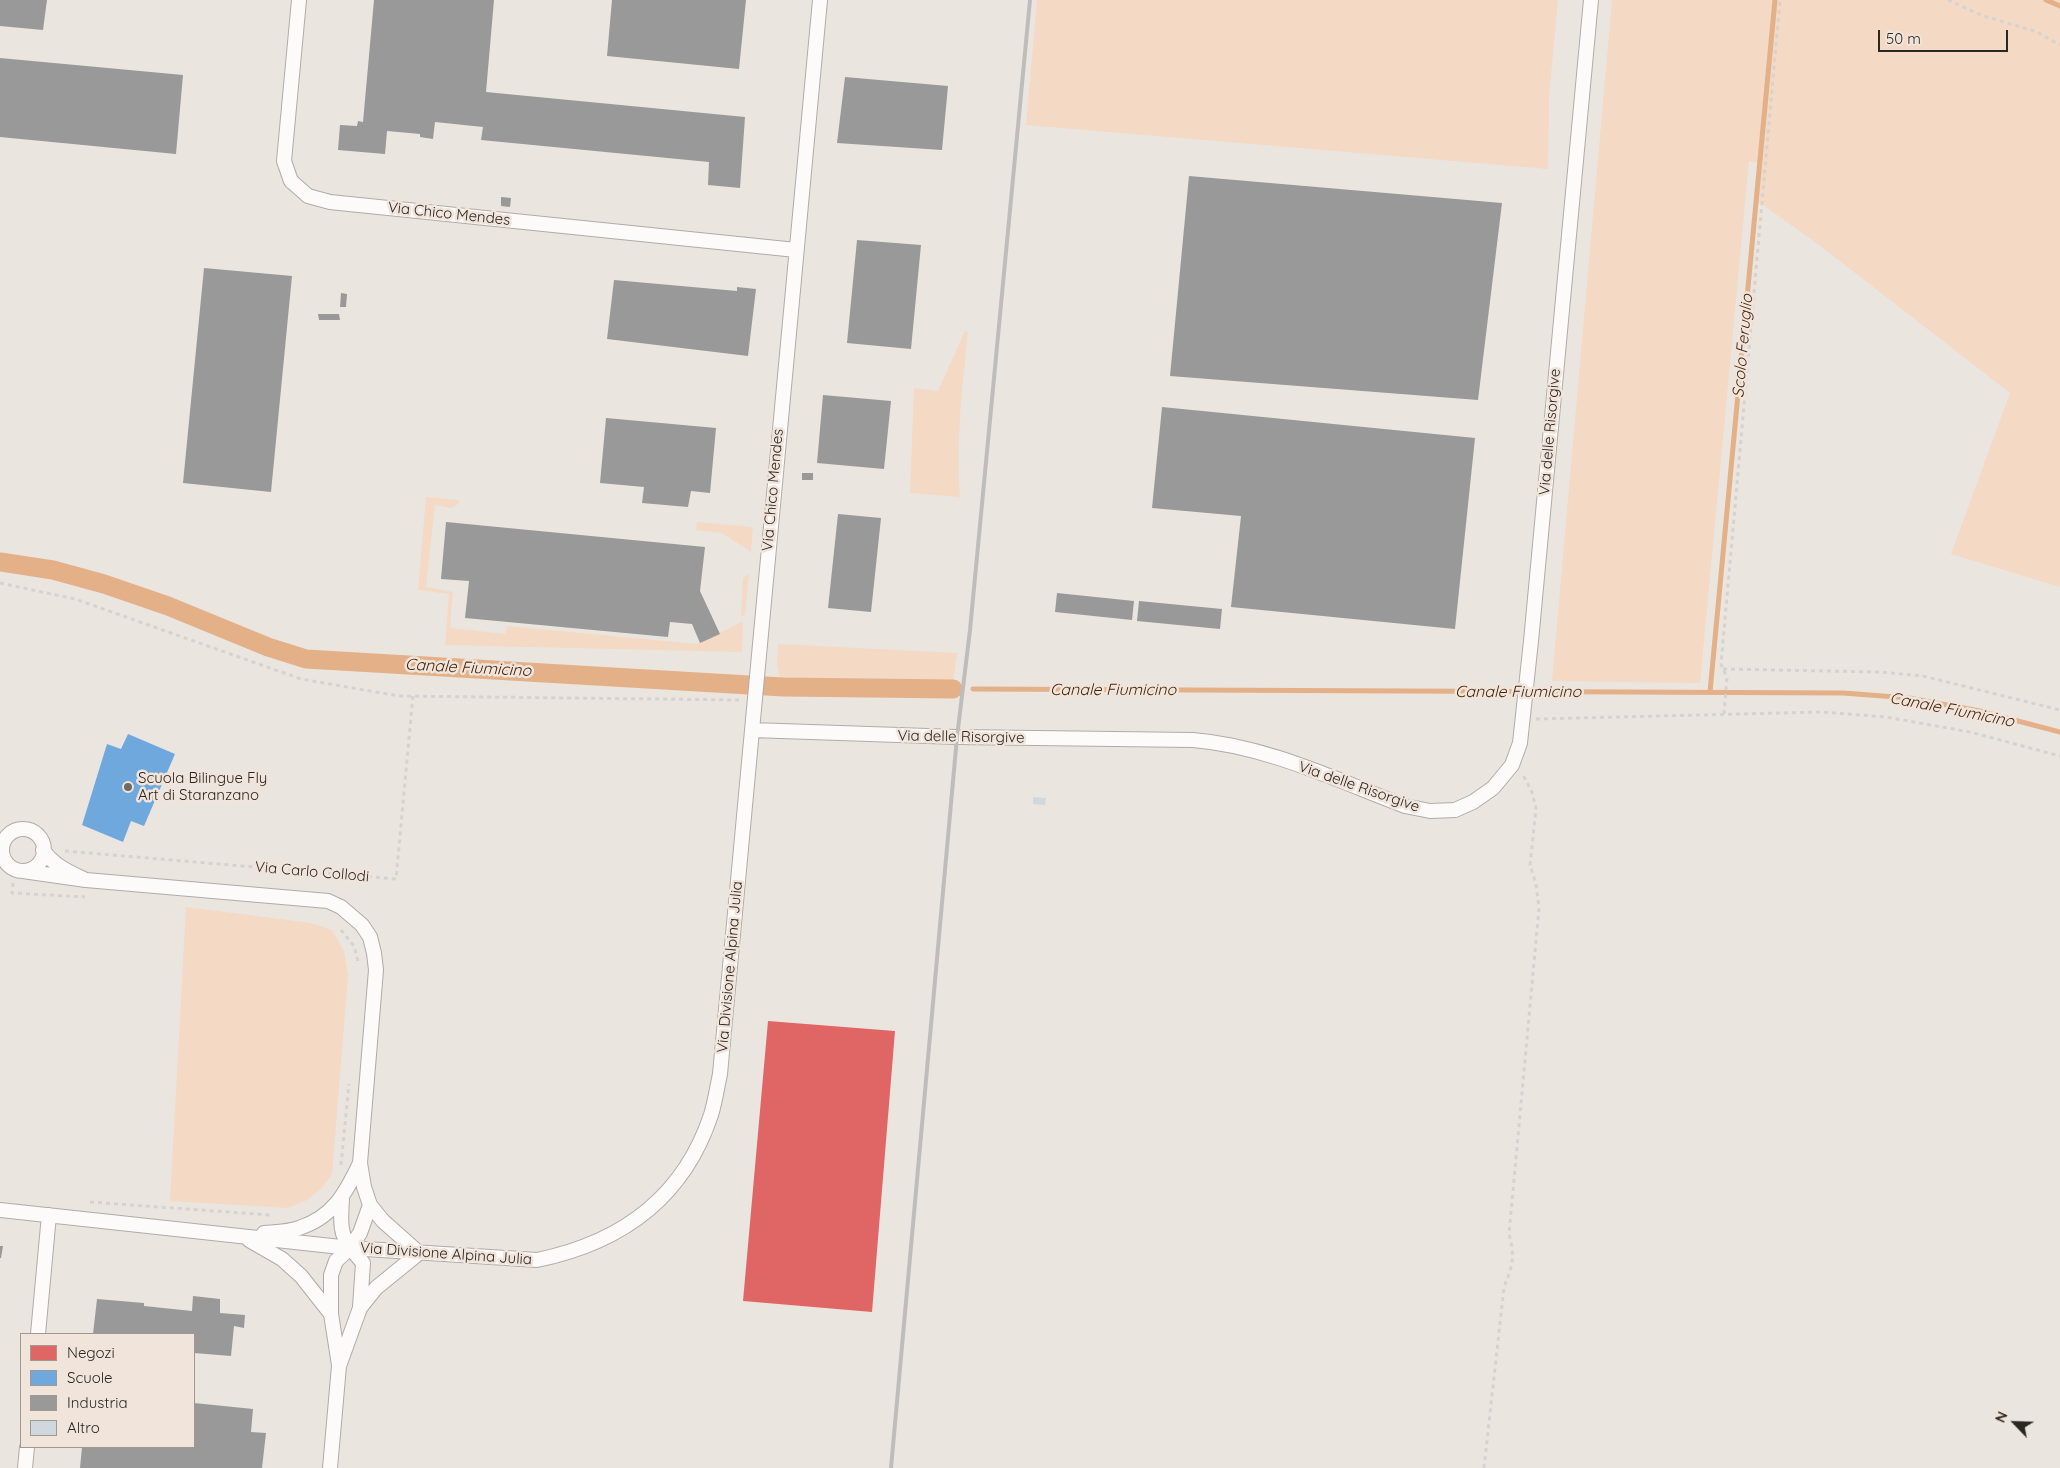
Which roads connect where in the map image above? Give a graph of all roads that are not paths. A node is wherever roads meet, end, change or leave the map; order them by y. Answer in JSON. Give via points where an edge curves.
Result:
{"nodes":[{"id":1,"x":299,"y":0,"type":"edge"},
{"id":2,"x":820,"y":0,"type":"edge"},
{"id":3,"x":1591,"y":0,"type":"edge"},
{"id":4,"x":796,"y":250,"type":"junction"},
{"id":5,"x":752,"y":730,"type":"junction"},
{"id":6,"x":43,"y":850,"type":"junction"},
{"id":7,"x":18,"y":870,"type":"junction"},
{"id":8,"x":86,"y":880,"type":"junction"},
{"id":9,"x":360,"y":1163,"type":"junction"},
{"id":10,"x":342,"y":1199,"type":"junction"},
{"id":11,"x":370,"y":1205,"type":"junction"},
{"id":12,"x":0,"y":1210,"type":"edge"},
{"id":13,"x":49,"y":1215,"type":"junction"},
{"id":14,"x":244,"y":1236,"type":"junction"},
{"id":15,"x":350,"y":1248,"type":"junction"},
{"id":16,"x":419,"y":1253,"type":"junction"},
{"id":17,"x":360,"y":1308,"type":"junction"},
{"id":18,"x":331,"y":1314,"type":"junction"},
{"id":19,"x":38,"y":1333,"type":"edge"},
{"id":20,"x":339,"y":1366,"type":"junction"},
{"id":21,"x":27,"y":1448,"type":"edge"},
{"id":22,"x":25,"y":1468,"type":"edge"},
{"id":23,"x":330,"y":1468,"type":"edge"}],
"edges":[{"from":1,"to":4,"type":"street","name":"Via Chico Mendes","via":[[284,162],[291,181],[308,196],[330,202]]},
{"from":2,"to":4,"type":"street","name":"Via Chico Mendes"},
{"from":3,"to":5,"type":"street","name":"Via delle Risorgive","via":[[1520,743],[1512,765],[1493,788],[1455,810],[1430,811],[1404,806],[1252,749],[1223,743]]},
{"from":4,"to":5,"type":"street","name":"Via Chico Mendes"},
{"from":5,"to":16,"type":"street","name":"Via Divisione Alpina Julia","via":[[720,1074],[711,1116],[694,1153],[670,1190],[641,1217],[591,1245],[537,1260]]},
{"from":6,"to":7,"type":"street","via":[[40,862],[28,870]]},
{"from":6,"to":7,"type":"street","name":"Via Carlo Collodi","via":[[42,843],[33,833],[14,832],[4,841],[2,848],[5,861]]},
{"from":6,"to":8,"type":"street","name":"Via Carlo Collodi","via":[[62,869]]},
{"from":7,"to":8,"type":"street","name":"Via Carlo Collodi"},
{"from":8,"to":9,"type":"street","name":"Via Carlo Collodi","via":[[328,901],[341,907],[362,925],[370,937],[376,970]]},
{"from":9,"to":10,"type":"street","name":"Via Carlo Collodi"},
{"from":9,"to":11,"type":"street","name":"Via Carlo Collodi"},
{"from":10,"to":14,"type":"street","name":"Via Carlo Collodi","via":[[316,1220],[298,1228]]},
{"from":10,"to":15,"type":"street","name":"Via Carlo Collodi","via":[[341,1230]]},
{"from":11,"to":15,"type":"street","via":[[360,1233]]},
{"from":11,"to":16,"type":"street","name":"Via Carlo Collodi"},
{"from":12,"to":13,"type":"street","name":"Via Divisione Alpina Julia"},
{"from":13,"to":14,"type":"street","name":"Via Divisione Alpina Julia"},
{"from":13,"to":19,"type":"street"},
{"from":14,"to":15,"type":"street","name":"Via Divisione Alpina Julia"},
{"from":14,"to":18,"type":"street","via":[[282,1259],[301,1276]]},
{"from":15,"to":16,"type":"street","name":"Via Divisione Alpina Julia"},
{"from":15,"to":17,"type":"street","name":"Via Carlo Collodi","via":[[363,1262]]},
{"from":15,"to":18,"type":"street","via":[[336,1261],[331,1275]]},
{"from":16,"to":17,"type":"street","via":[[376,1288]]},
{"from":17,"to":20,"type":"street"},
{"from":18,"to":20,"type":"street"},
{"from":20,"to":23,"type":"street"},
{"from":21,"to":22,"type":"street"}]}
